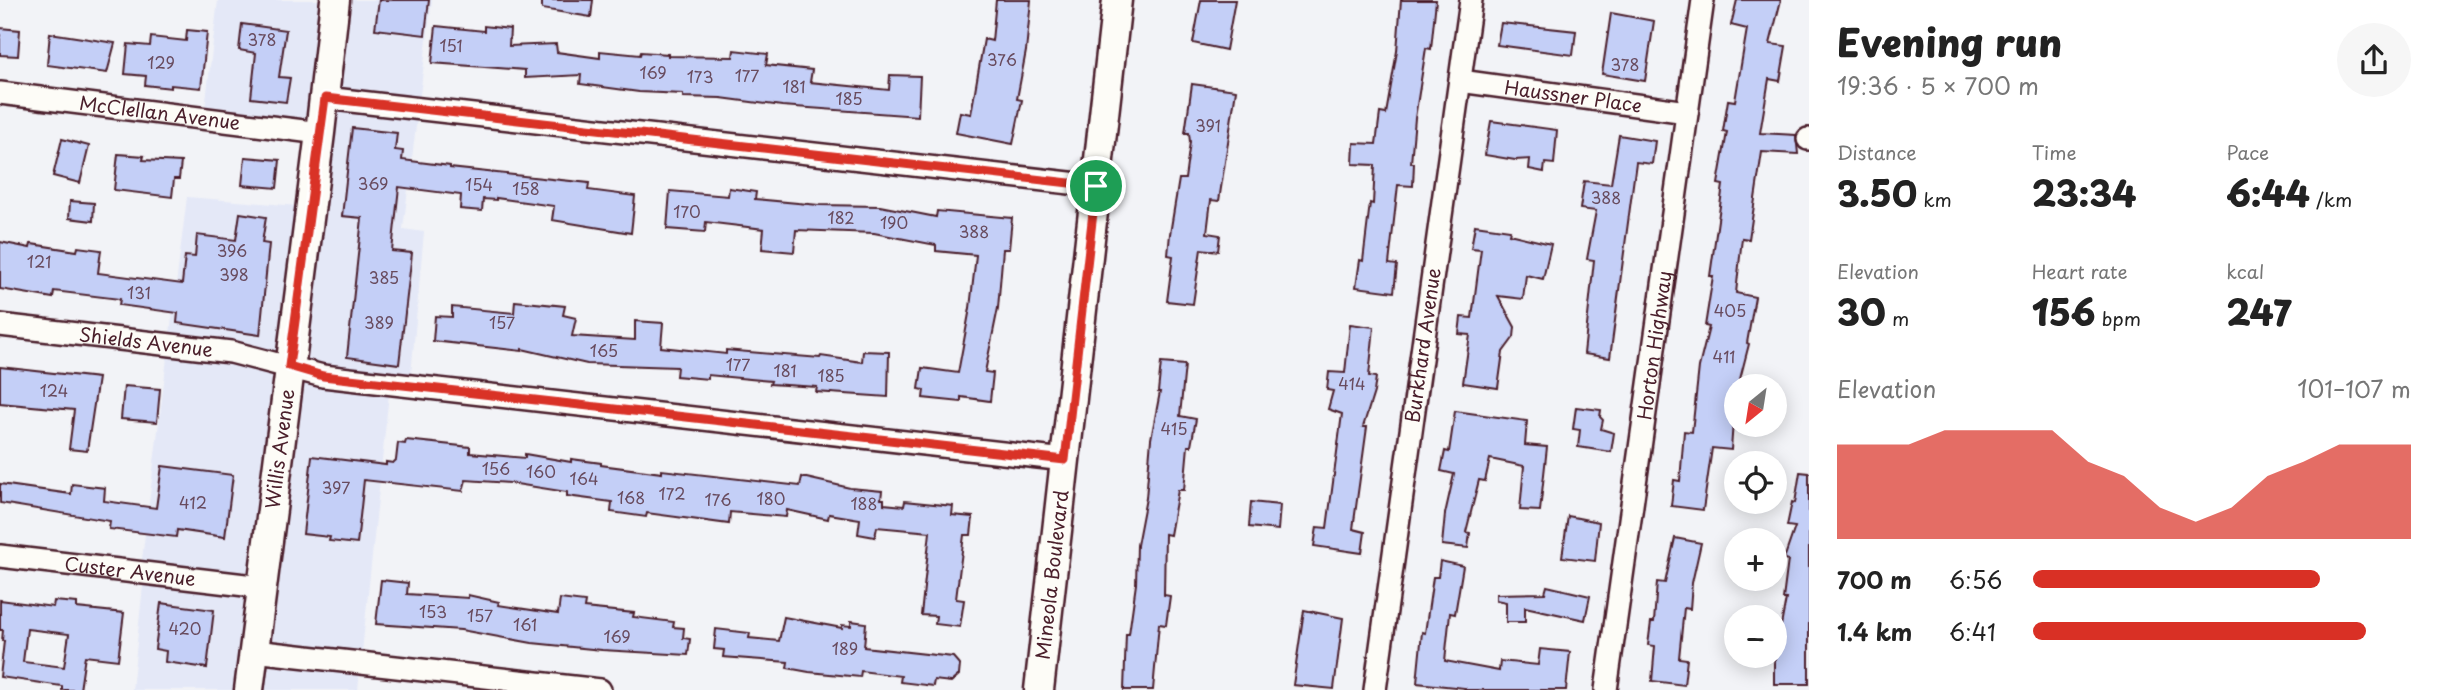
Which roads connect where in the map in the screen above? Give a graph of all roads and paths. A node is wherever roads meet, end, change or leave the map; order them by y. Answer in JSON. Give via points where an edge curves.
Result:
{"nodes":[{"id":1,"x":335,"y":0,"type":"edge"},
{"id":2,"x":1117,"y":0,"type":"edge"},
{"id":3,"x":1471,"y":0,"type":"edge"},
{"id":4,"x":1703,"y":0,"type":"edge"},
{"id":5,"x":1460,"y":81,"type":"junction"},
{"id":6,"x":0,"y":93,"type":"edge"},
{"id":7,"x":325,"y":98,"type":"junction"},
{"id":8,"x":1687,"y":113,"type":"junction"},
{"id":9,"x":320,"y":133,"type":"junction"},
{"id":10,"x":1096,"y":186,"type":"junction"},
{"id":11,"x":0,"y":325,"type":"edge"},
{"id":12,"x":289,"y":366,"type":"junction"},
{"id":13,"x":1065,"y":460,"type":"junction"},
{"id":14,"x":0,"y":556,"type":"edge"},
{"id":15,"x":262,"y":587,"type":"junction"},
{"id":16,"x":254,"y":652,"type":"junction"},
{"id":17,"x":249,"y":690,"type":"edge"},
{"id":18,"x":600,"y":690,"type":"edge"},
{"id":19,"x":1039,"y":690,"type":"edge"},
{"id":20,"x":1375,"y":690,"type":"edge"},
{"id":21,"x":1606,"y":690,"type":"edge"}],
"edges":[{"from":1,"to":7,"type":"main road","name":"Willis Avenue"},
{"from":2,"to":10,"type":"main road","name":"Mineola Boulevard"},
{"from":3,"to":5,"type":"street","name":"Burkhard Avenue"},
{"from":4,"to":8,"type":"street","name":"Horton Highway"},
{"from":5,"to":8,"type":"street","name":"Haussner Place"},
{"from":5,"to":20,"type":"street","name":"Burkhard Avenue"},
{"from":6,"to":9,"type":"street","name":"McClellan Avenue"},
{"from":7,"to":9,"type":"main road","name":"Willis Avenue"},
{"from":7,"to":10,"type":"street"},
{"from":8,"to":21,"type":"street","name":"Horton Highway"},
{"from":9,"to":12,"type":"main road","name":"Willis Avenue"},
{"from":10,"to":13,"type":"main road","name":"Mineola Boulevard"},
{"from":11,"to":12,"type":"street","name":"Shields Avenue","via":[[231,352]]},
{"from":12,"to":13,"type":"street","name":"Shields Avenue","via":[[323,376]]},
{"from":12,"to":15,"type":"main road","name":"Willis Avenue"},
{"from":13,"to":19,"type":"main road","name":"Mineola Boulevard"},
{"from":14,"to":15,"type":"street","name":"Custer Avenue"},
{"from":15,"to":16,"type":"main road","name":"Willis Avenue"},
{"from":16,"to":17,"type":"main road","name":"Willis Avenue"},
{"from":16,"to":18,"type":"street"}]}
